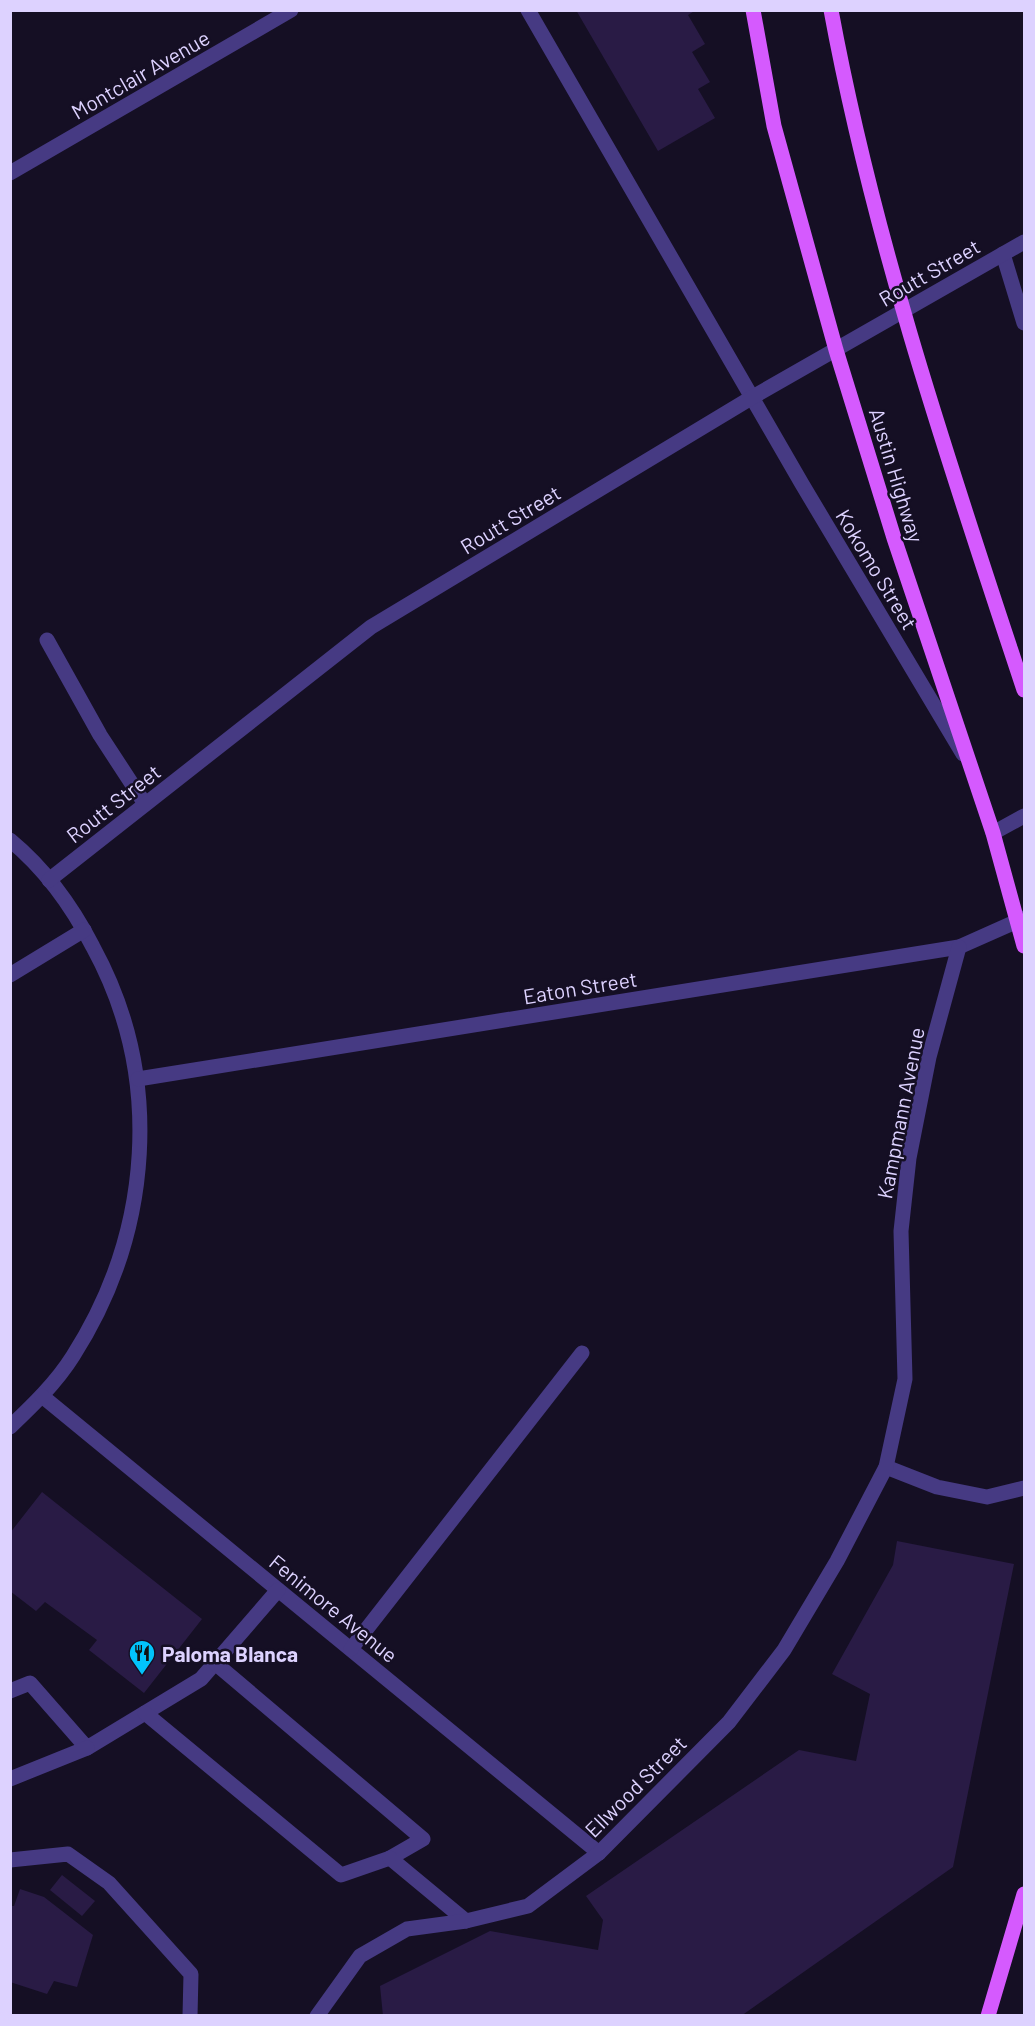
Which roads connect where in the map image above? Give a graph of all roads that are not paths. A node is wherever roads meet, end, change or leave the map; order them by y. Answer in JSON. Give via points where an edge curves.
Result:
{"nodes":[{"id":1,"x":291,"y":10,"type":"edge"},
{"id":2,"x":528,"y":10,"type":"edge"},
{"id":3,"x":753,"y":10,"type":"edge"},
{"id":4,"x":831,"y":10,"type":"edge"},
{"id":5,"x":10,"y":173,"type":"edge"},
{"id":6,"x":1024,"y":242,"type":"edge"},
{"id":7,"x":1003,"y":254,"type":"junction"},
{"id":8,"x":902,"y":311,"type":"junction"},
{"id":9,"x":1024,"y":323,"type":"edge"},
{"id":10,"x":836,"y":350,"type":"junction"},
{"id":11,"x":752,"y":398,"type":"junction"},
{"id":12,"x":47,"y":640,"type":"dead end"},
{"id":13,"x":1024,"y":690,"type":"edge"},
{"id":14,"x":968,"y":761,"type":"junction"},
{"id":15,"x":145,"y":804,"type":"junction"},
{"id":16,"x":1024,"y":816,"type":"edge"},
{"id":17,"x":993,"y":833,"type":"junction"},
{"id":18,"x":10,"y":840,"type":"edge"},
{"id":19,"x":49,"y":880,"type":"junction"},
{"id":20,"x":1021,"y":920,"type":"edge"},
{"id":21,"x":84,"y":930,"type":"junction"},
{"id":22,"x":1024,"y":946,"type":"edge"},
{"id":23,"x":959,"y":947,"type":"junction"},
{"id":24,"x":10,"y":975,"type":"edge"},
{"id":25,"x":138,"y":1079,"type":"junction"},
{"id":26,"x":582,"y":1353,"type":"dead end"},
{"id":27,"x":42,"y":1396,"type":"junction"},
{"id":28,"x":10,"y":1427,"type":"edge"},
{"id":29,"x":886,"y":1467,"type":"junction"},
{"id":30,"x":1024,"y":1488,"type":"edge"},
{"id":31,"x":279,"y":1590,"type":"junction"},
{"id":32,"x":351,"y":1649,"type":"junction"},
{"id":33,"x":215,"y":1663,"type":"junction"},
{"id":34,"x":10,"y":1691,"type":"edge"},
{"id":35,"x":145,"y":1713,"type":"junction"},
{"id":36,"x":87,"y":1749,"type":"junction"},
{"id":37,"x":10,"y":1779,"type":"edge"},
{"id":38,"x":599,"y":1853,"type":"junction"},
{"id":39,"x":390,"y":1858,"type":"junction"},
{"id":40,"x":10,"y":1860,"type":"edge"},
{"id":41,"x":1024,"y":1894,"type":"edge"},
{"id":42,"x":466,"y":1921,"type":"junction"},
{"id":43,"x":190,"y":2016,"type":"edge"},
{"id":44,"x":317,"y":2016,"type":"edge"},
{"id":45,"x":988,"y":2016,"type":"edge"}],
"edges":[{"from":1,"to":5,"type":"street","name":"Montclair Avenue"},
{"from":2,"to":11,"type":"street","name":"Kokomo Street"},
{"from":3,"to":10,"type":"main road","name":"Austin Highway","via":[[774,126]]},
{"from":4,"to":8,"type":"main road","via":[[849,109]]},
{"from":6,"to":7,"type":"street","name":"Routt Street"},
{"from":7,"to":8,"type":"street","name":"Routt Street"},
{"from":7,"to":9,"type":"street"},
{"from":8,"to":10,"type":"street","name":"Routt Street"},
{"from":8,"to":13,"type":"main road"},
{"from":10,"to":11,"type":"street","name":"Routt Street"},
{"from":10,"to":14,"type":"main road","name":"Austin Highway"},
{"from":11,"to":14,"type":"street","name":"Kokomo Street"},
{"from":11,"to":15,"type":"street","name":"Routt Street","via":[[370,627]]},
{"from":12,"to":15,"type":"street","via":[[100,735]]},
{"from":14,"to":17,"type":"main road","name":"Austin Highway"},
{"from":15,"to":19,"type":"street","name":"Routt Street"},
{"from":16,"to":17,"type":"street"},
{"from":17,"to":20,"type":"main road","name":"Austin Highway"},
{"from":18,"to":19,"type":"street"},
{"from":19,"to":21,"type":"street"},
{"from":20,"to":22,"type":"main road","name":"Austin Highway"},
{"from":20,"to":23,"type":"street","name":"Eaton Street"},
{"from":21,"to":24,"type":"street"},
{"from":21,"to":25,"type":"street","via":[[108,974],[123,1015]]},
{"from":23,"to":25,"type":"street","name":"Eaton Street"},
{"from":23,"to":29,"type":"street","name":"Kampmann Avenue","via":[[929,1057],[909,1158],[901,1230],[904,1379]]},
{"from":25,"to":27,"type":"street","via":[[140,1157],[131,1224],[117,1271],[72,1358]]},
{"from":26,"to":32,"type":"street"},
{"from":27,"to":28,"type":"street"},
{"from":27,"to":31,"type":"street","name":"Fenimore Avenue"},
{"from":29,"to":30,"type":"street","via":[[937,1487],[987,1497]]},
{"from":29,"to":38,"type":"street","name":"Ellwood Street","via":[[784,1650],[729,1722]]},
{"from":31,"to":32,"type":"street","name":"Fenimore Avenue"},
{"from":31,"to":33,"type":"street"},
{"from":32,"to":38,"type":"street","name":"Fenimore Avenue"},
{"from":33,"to":35,"type":"street","via":[[201,1679]]},
{"from":33,"to":39,"type":"street","via":[[423,1839]]},
{"from":34,"to":36,"type":"street","via":[[30,1683]]},
{"from":35,"to":36,"type":"street"},
{"from":35,"to":39,"type":"street","via":[[341,1875]]},
{"from":36,"to":37,"type":"street"},
{"from":38,"to":42,"type":"street","name":"Ellwood Street","via":[[528,1906]]},
{"from":39,"to":42,"type":"street"},
{"from":40,"to":43,"type":"street","via":[[68,1854],[109,1883],[191,1974]]},
{"from":41,"to":45,"type":"main road"},
{"from":42,"to":44,"type":"street","name":"Ellwood Street","via":[[407,1929],[360,1956]]}]}
